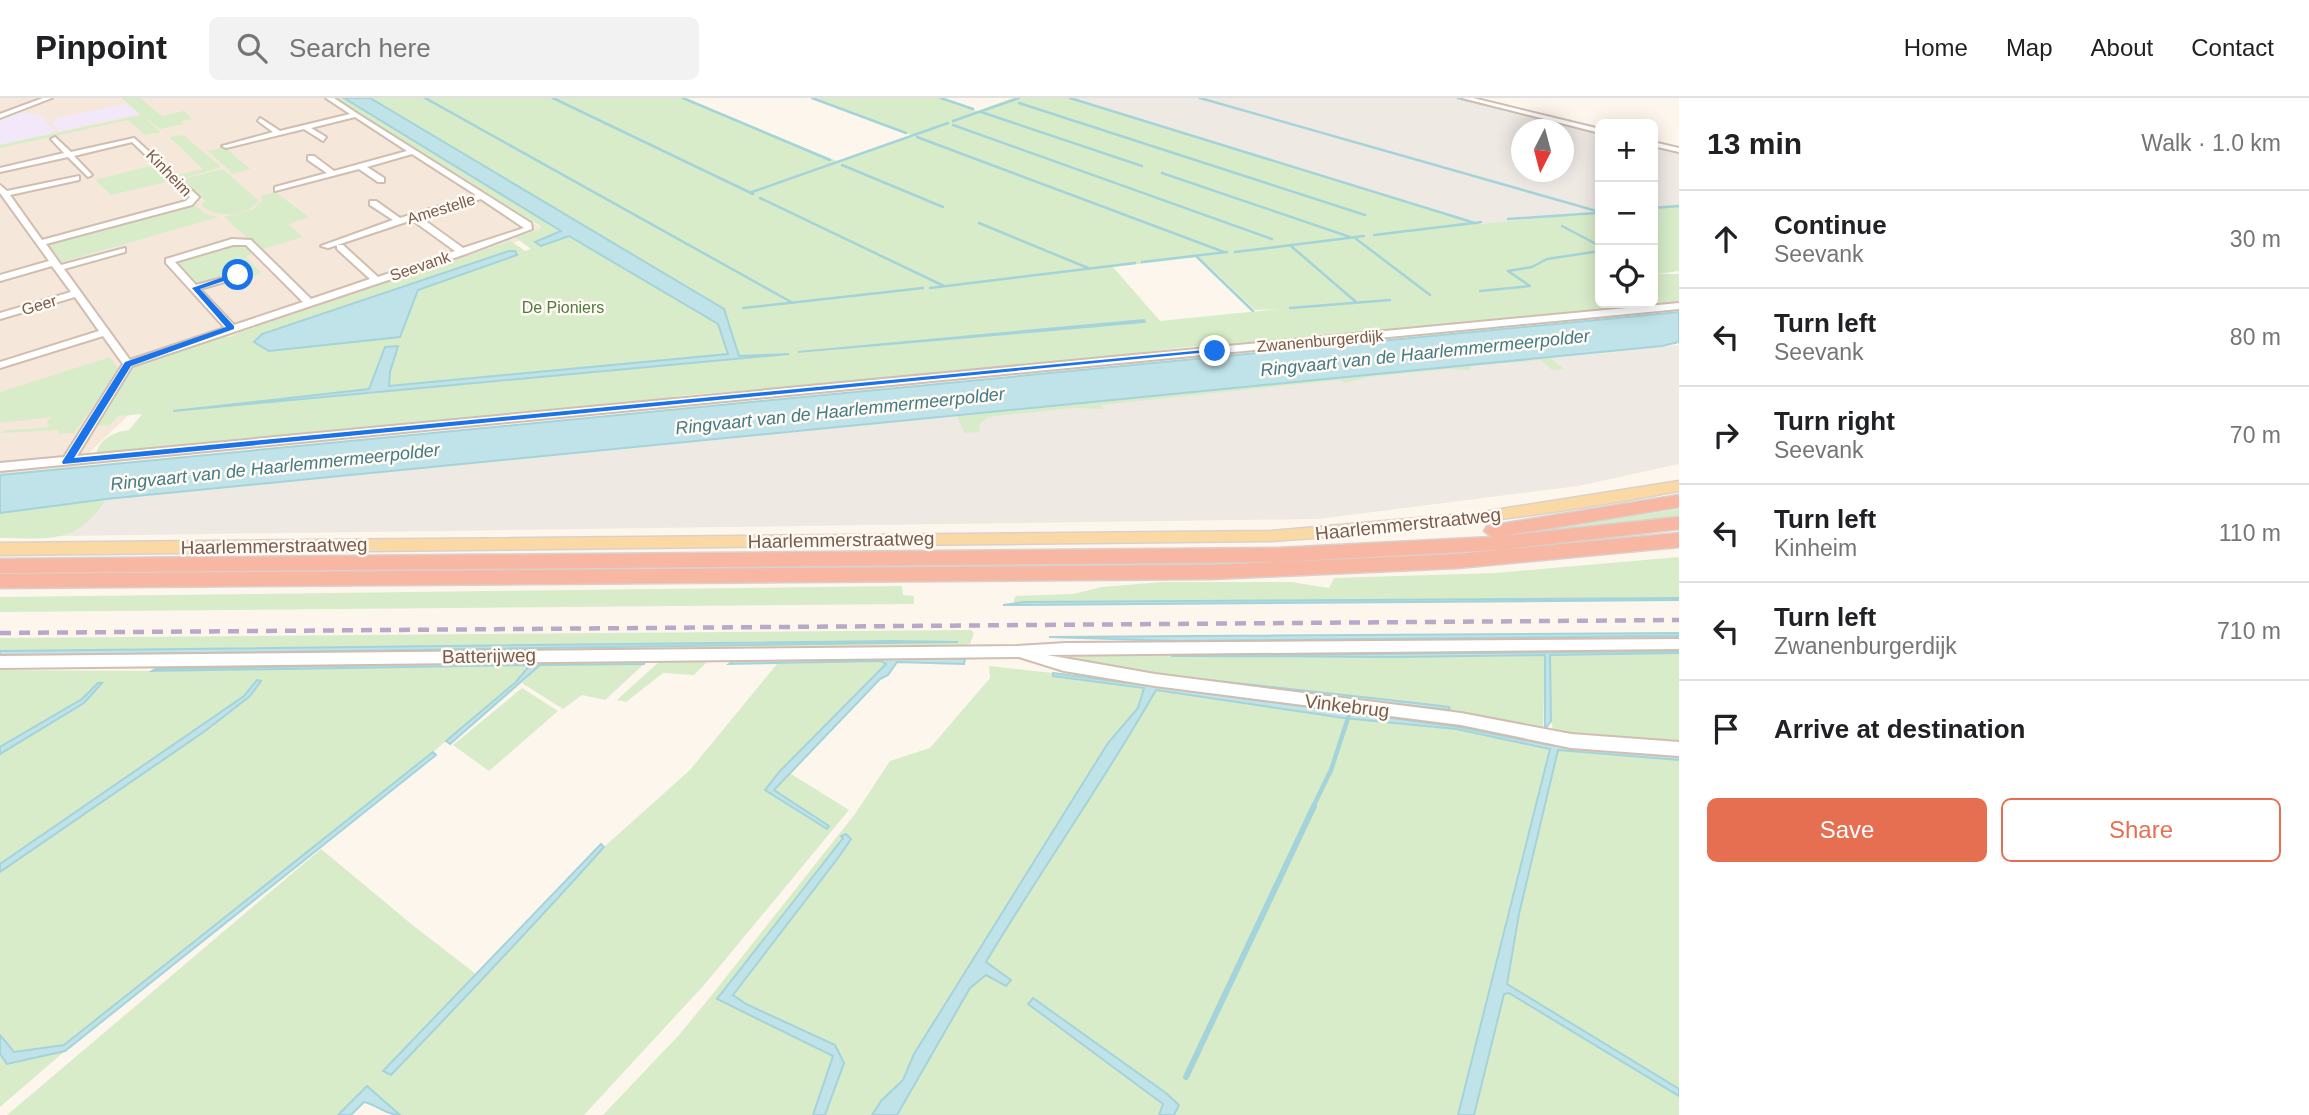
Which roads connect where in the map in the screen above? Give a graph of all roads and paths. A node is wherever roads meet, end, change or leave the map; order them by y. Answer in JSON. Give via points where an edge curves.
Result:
{"nodes":[{"id":1,"x":49,"y":98,"type":"edge"},
{"id":2,"x":329,"y":98,"type":"edge"},
{"id":3,"x":1465,"y":98,"type":"edge"},
{"id":4,"x":356,"y":115,"type":"junction"},
{"id":5,"x":0,"y":116,"type":"edge"},
{"id":6,"x":260,"y":120,"type":"dead end"},
{"id":7,"x":306,"y":127,"type":"junction"},
{"id":8,"x":1595,"y":130,"type":"edge"},
{"id":9,"x":279,"y":133,"type":"junction"},
{"id":10,"x":55,"y":139,"type":"dead end"},
{"id":11,"x":323,"y":139,"type":"dead end"},
{"id":12,"x":1658,"y":145,"type":"edge"},
{"id":13,"x":226,"y":146,"type":"dead end"},
{"id":14,"x":1679,"y":150,"type":"edge"},
{"id":15,"x":414,"y":152,"type":"junction"},
{"id":16,"x":70,"y":154,"type":"junction"},
{"id":17,"x":311,"y":158,"type":"dead end"},
{"id":18,"x":360,"y":166,"type":"junction"},
{"id":19,"x":0,"y":170,"type":"edge"},
{"id":20,"x":333,"y":174,"type":"junction"},
{"id":21,"x":88,"y":175,"type":"dead end"},
{"id":22,"x":76,"y":178,"type":"dead end"},
{"id":23,"x":381,"y":180,"type":"dead end"},
{"id":24,"x":278,"y":189,"type":"dead end"},
{"id":25,"x":2,"y":191,"type":"edge"},
{"id":26,"x":482,"y":196,"type":"junction"},
{"id":27,"x":373,"y":203,"type":"dead end"},
{"id":28,"x":414,"y":217,"type":"junction"},
{"id":29,"x":400,"y":221,"type":"junction"},
{"id":30,"x":528,"y":229,"type":"joint"},
{"id":31,"x":40,"y":243,"type":"junction"},
{"id":32,"x":325,"y":246,"type":"dead end"},
{"id":33,"x":340,"y":247,"type":"dead end"},
{"id":34,"x":122,"y":250,"type":"dead end"},
{"id":35,"x":463,"y":252,"type":"junction"},
{"id":36,"x":57,"y":265,"type":"junction"},
{"id":37,"x":238,"y":275,"type":"dead end"},
{"id":38,"x":0,"y":278,"type":"edge"},
{"id":39,"x":377,"y":281,"type":"junction"},
{"id":40,"x":195,"y":288,"type":"junction"},
{"id":41,"x":77,"y":293,"type":"junction"},
{"id":42,"x":309,"y":303,"type":"junction"},
{"id":43,"x":1679,"y":306,"type":"edge"},
{"id":44,"x":0,"y":316,"type":"edge"},
{"id":45,"x":232,"y":328,"type":"junction"},
{"id":46,"x":106,"y":332,"type":"junction"},
{"id":47,"x":128,"y":364,"type":"junction"},
{"id":48,"x":0,"y":365,"type":"edge"},
{"id":49,"x":67,"y":462,"type":"junction"},
{"id":50,"x":0,"y":467,"type":"edge"},
{"id":51,"x":1679,"y":486,"type":"edge"},
{"id":52,"x":1679,"y":501,"type":"edge"},
{"id":53,"x":1679,"y":523,"type":"edge"},
{"id":54,"x":1679,"y":541,"type":"edge"},
{"id":55,"x":0,"y":549,"type":"edge"},
{"id":56,"x":1413,"y":549,"type":"junction"},
{"id":57,"x":0,"y":566,"type":"edge"},
{"id":58,"x":0,"y":581,"type":"edge"},
{"id":59,"x":1679,"y":644,"type":"edge"},
{"id":60,"x":978,"y":651,"type":"joint"},
{"id":61,"x":1017,"y":652,"type":"junction"},
{"id":62,"x":0,"y":662,"type":"edge"},
{"id":63,"x":1679,"y":750,"type":"edge"}],
"edges":[{"from":1,"to":5,"type":"street"},
{"from":2,"to":4,"type":"street","name":"Amestelle"},
{"from":3,"to":8,"type":"street"},
{"from":4,"to":7,"type":"street"},
{"from":4,"to":15,"type":"street","name":"Amestelle"},
{"from":6,"to":9,"type":"street"},
{"from":7,"to":9,"type":"street"},
{"from":7,"to":11,"type":"street"},
{"from":9,"to":13,"type":"street"},
{"from":10,"to":16,"type":"street"},
{"from":12,"to":14,"type":"street"},
{"from":15,"to":18,"type":"street"},
{"from":15,"to":26,"type":"street","name":"Amestelle"},
{"from":16,"to":19,"type":"street","name":"Kinheim"},
{"from":16,"to":21,"type":"street"},
{"from":16,"to":31,"type":"street","name":"Kinheim","via":[[134,141],[195,197],[188,203]]},
{"from":17,"to":20,"type":"street"},
{"from":18,"to":20,"type":"street"},
{"from":18,"to":23,"type":"street"},
{"from":20,"to":24,"type":"street"},
{"from":22,"to":25,"type":"street"},
{"from":25,"to":31,"type":"street"},
{"from":26,"to":28,"type":"street","name":"Amestelle"},
{"from":26,"to":30,"type":"street","name":"Amestelle"},
{"from":27,"to":29,"type":"street","name":"Amestelle"},
{"from":28,"to":29,"type":"street","name":"Amestelle"},
{"from":28,"to":35,"type":"street","name":"Seevank"},
{"from":29,"to":32,"type":"street","name":"Amestelle"},
{"from":30,"to":35,"type":"street","name":"Seevank"},
{"from":31,"to":36,"type":"street"},
{"from":33,"to":39,"type":"street","name":"Seevank"},
{"from":34,"to":36,"type":"street"},
{"from":35,"to":39,"type":"street","name":"Seevank"},
{"from":36,"to":38,"type":"street"},
{"from":36,"to":41,"type":"street"},
{"from":37,"to":40,"type":"street"},
{"from":39,"to":42,"type":"street","name":"Seevank"},
{"from":40,"to":42,"type":"street","via":[[169,261],[241,241],[248,242]]},
{"from":40,"to":45,"type":"street"},
{"from":41,"to":44,"type":"street","name":"Geer"},
{"from":41,"to":46,"type":"street"},
{"from":42,"to":45,"type":"street","name":"Seevank"},
{"from":43,"to":49,"type":"street","name":"Zwanenburgerdijk"},
{"from":45,"to":47,"type":"street","name":"Seevank"},
{"from":46,"to":47,"type":"street"},
{"from":46,"to":48,"type":"street"},
{"from":47,"to":49,"type":"street"},
{"from":49,"to":50,"type":"street","name":"Zwanenburgerdijk"},
{"from":51,"to":55,"type":"main road","name":"Haarlemmerstraatweg","via":[[1475,519],[1271,536]]},
{"from":52,"to":56,"type":"highway","via":[[1476,534]]},
{"from":53,"to":56,"type":"highway"},
{"from":54,"to":58,"type":"highway","via":[[1446,562],[1212,572]]},
{"from":56,"to":57,"type":"highway","via":[[1180,557]]},
{"from":59,"to":61,"type":"street","name":"Vinkebrug"},
{"from":60,"to":61,"type":"street","name":"Vinkebrug"},
{"from":60,"to":62,"type":"street","name":"Batterijweg"},
{"from":61,"to":63,"type":"street","name":"Vinkebrug","via":[[1063,665],[1155,680],[1461,719],[1561,740]]}]}
